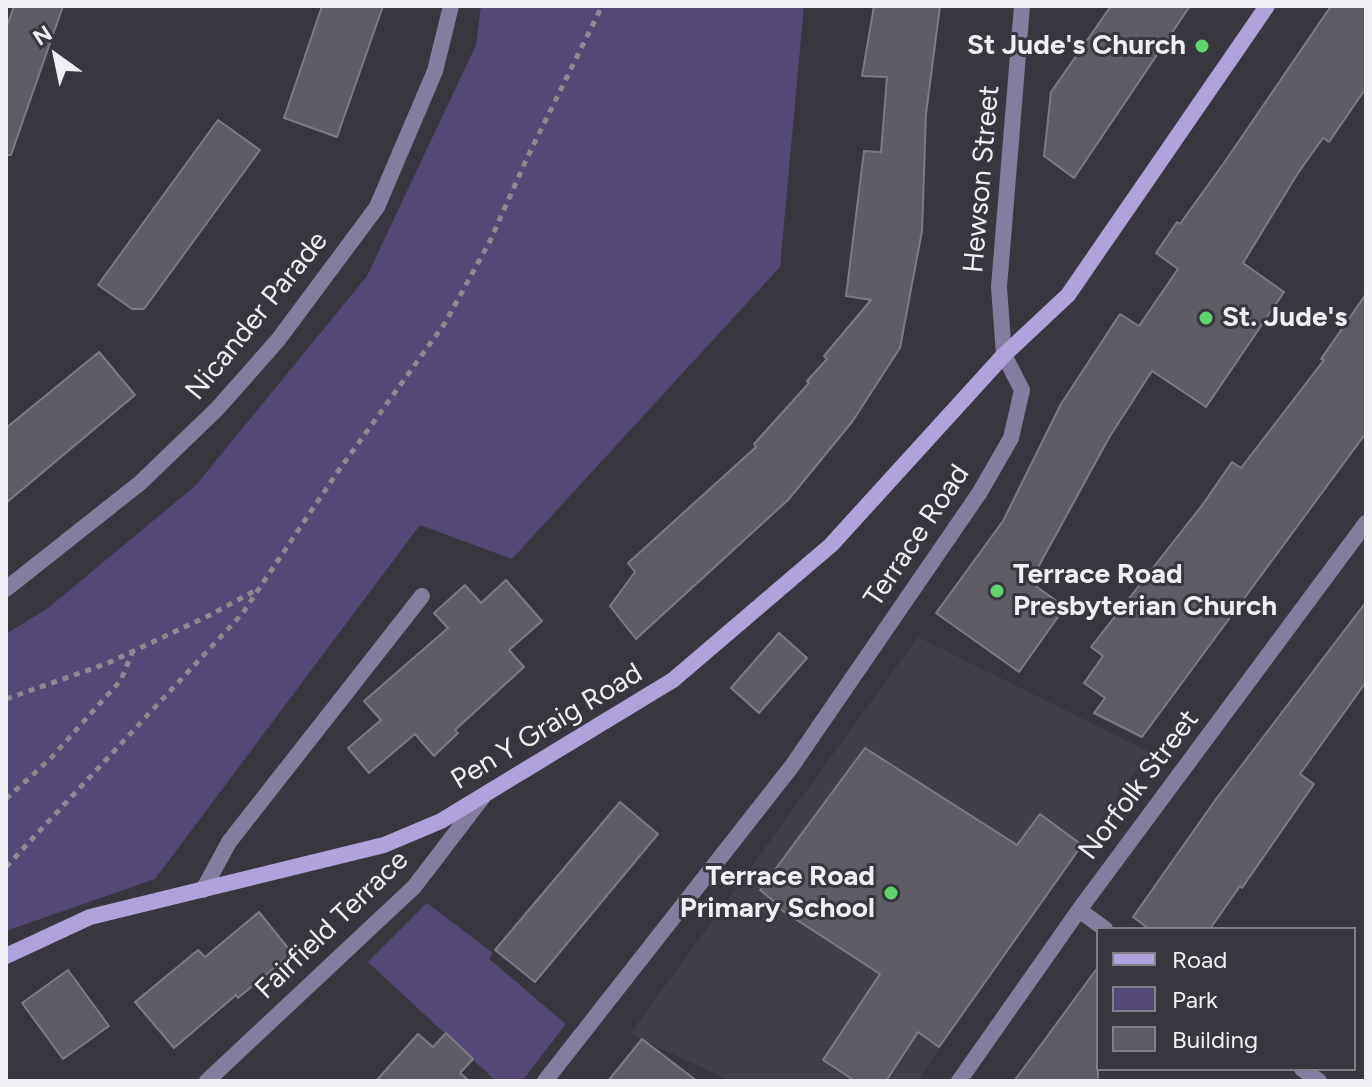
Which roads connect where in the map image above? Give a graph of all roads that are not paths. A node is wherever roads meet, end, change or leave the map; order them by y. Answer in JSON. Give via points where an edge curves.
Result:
{"nodes":[{"id":1,"x":451,"y":6,"type":"edge"},
{"id":2,"x":1022,"y":6,"type":"edge"},
{"id":3,"x":1267,"y":6,"type":"edge"},
{"id":4,"x":1004,"y":355,"type":"junction"},
{"id":5,"x":1366,"y":523,"type":"edge"},
{"id":6,"x":6,"y":589,"type":"edge"},
{"id":7,"x":422,"y":596,"type":"dead end"},
{"id":8,"x":483,"y":797,"type":"junction"},
{"id":9,"x":203,"y":890,"type":"junction"},
{"id":10,"x":1079,"y":910,"type":"junction"},
{"id":11,"x":1102,"y":927,"type":"edge"},
{"id":12,"x":6,"y":956,"type":"edge"},
{"id":13,"x":207,"y":1081,"type":"edge"},
{"id":14,"x":545,"y":1081,"type":"edge"},
{"id":15,"x":959,"y":1081,"type":"edge"}],
"edges":[{"from":1,"to":6,"type":"street","name":"Nicander Parade","via":[[435,71],[377,207],[287,328],[217,409],[140,483]]},
{"from":2,"to":4,"type":"street","name":"Hewson Street","via":[[999,287]]},
{"from":3,"to":4,"type":"street","via":[[1068,295]]},
{"from":4,"to":8,"type":"street","name":"Pen Y Graig Road","via":[[831,545],[673,680]]},
{"from":4,"to":14,"type":"street","name":"Terrace Road","via":[[1022,390],[1011,438],[980,492],[792,766]]},
{"from":5,"to":10,"type":"street","name":"Norfolk Street"},
{"from":7,"to":9,"type":"street","via":[[229,842]]},
{"from":8,"to":9,"type":"street","name":"Pen Y Graig Road","via":[[384,845]]},
{"from":8,"to":13,"type":"street","name":"Fairfield Terrace","via":[[414,887]]},
{"from":9,"to":12,"type":"street","name":"Pen Y Graig Road","via":[[90,917]]},
{"from":10,"to":11,"type":"street"},
{"from":10,"to":15,"type":"street","name":"Norfolk Street"}]}
